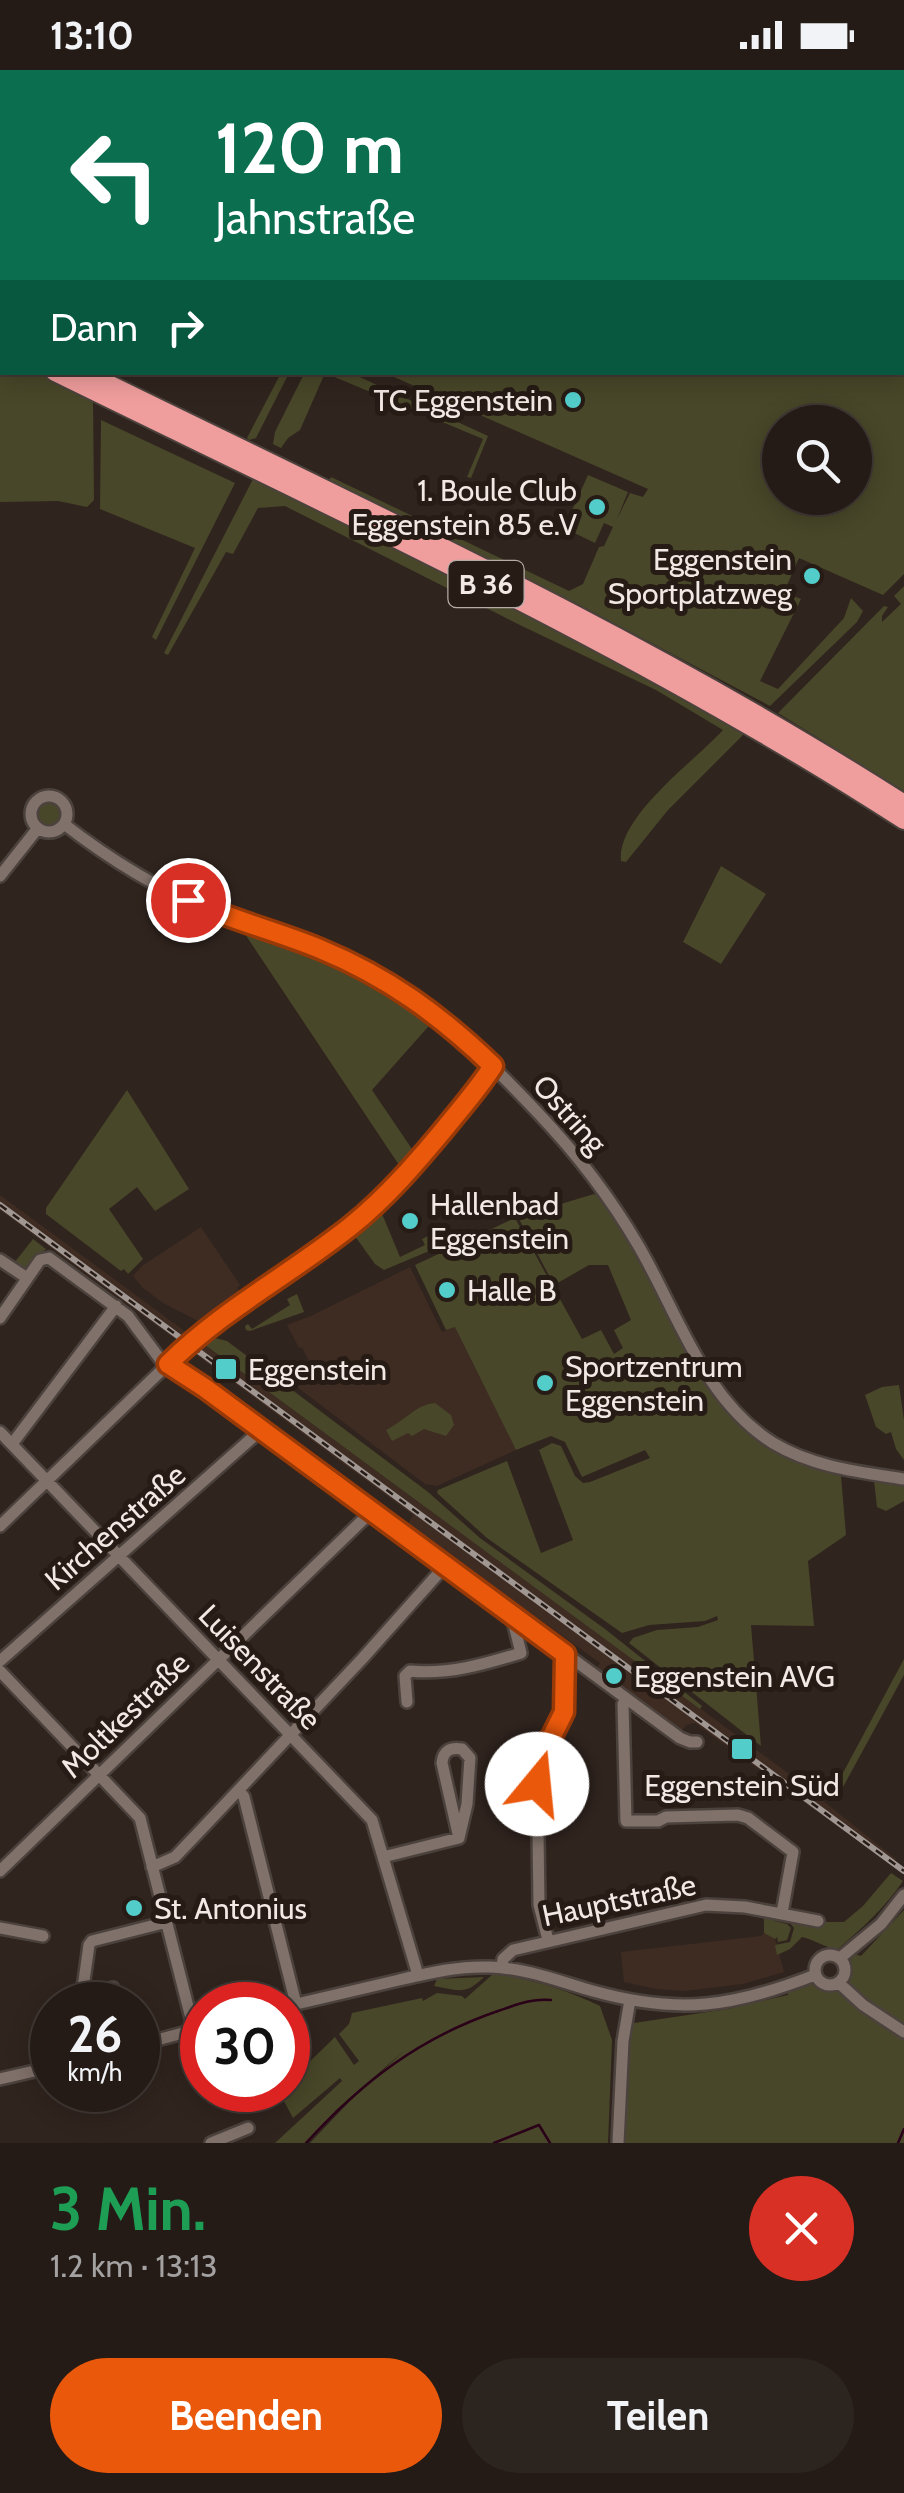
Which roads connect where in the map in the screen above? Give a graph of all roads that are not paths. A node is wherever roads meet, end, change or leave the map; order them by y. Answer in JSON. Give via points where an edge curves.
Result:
{"nodes":[{"id":1,"x":60,"y":375,"type":"edge"},
{"id":2,"x":90,"y":375,"type":"edge"},
{"id":3,"x":904,"y":804,"type":"edge"},
{"id":4,"x":904,"y":820,"type":"edge"},
{"id":5,"x":64,"y":824,"type":"junction"},
{"id":6,"x":38,"y":828,"type":"junction"},
{"id":7,"x":0,"y":876,"type":"edge"},
{"id":8,"x":493,"y":1066,"type":"junction"},
{"id":9,"x":0,"y":1260,"type":"edge"},
{"id":10,"x":27,"y":1278,"type":"junction"},
{"id":11,"x":116,"y":1306,"type":"junction"},
{"id":12,"x":0,"y":1318,"type":"edge"},
{"id":13,"x":168,"y":1364,"type":"junction"},
{"id":14,"x":261,"y":1430,"type":"junction"},
{"id":15,"x":0,"y":1432,"type":"edge"},
{"id":16,"x":12,"y":1444,"type":"junction"},
{"id":17,"x":904,"y":1479,"type":"edge"},
{"id":18,"x":47,"y":1481,"type":"junction"},
{"id":19,"x":371,"y":1512,"type":"junction"},
{"id":20,"x":0,"y":1526,"type":"edge"},
{"id":21,"x":120,"y":1556,"type":"junction"},
{"id":22,"x":445,"y":1566,"type":"junction"},
{"id":23,"x":518,"y":1619,"type":"junction"},
{"id":24,"x":565,"y":1654,"type":"junction"},
{"id":25,"x":218,"y":1659,"type":"junction"},
{"id":26,"x":0,"y":1661,"type":"edge"},
{"id":27,"x":0,"y":1671,"type":"edge"},
{"id":28,"x":626,"y":1699,"type":"junction"},
{"id":29,"x":407,"y":1702,"type":"dead end"},
{"id":30,"x":291,"y":1734,"type":"junction"},
{"id":31,"x":697,"y":1742,"type":"dead end"},
{"id":32,"x":98,"y":1774,"type":"junction"},
{"id":33,"x":239,"y":1790,"type":"junction"},
{"id":34,"x":459,"y":1838,"type":"junction"},
{"id":35,"x":383,"y":1858,"type":"junction"},
{"id":36,"x":152,"y":1867,"type":"junction"},
{"id":37,"x":0,"y":1871,"type":"edge"},
{"id":38,"x":904,"y":1895,"type":"edge"},
{"id":39,"x":782,"y":1913,"type":"junction"},
{"id":40,"x":818,"y":1920,"type":"dead end"},
{"id":41,"x":167,"y":1922,"type":"junction"},
{"id":42,"x":0,"y":1928,"type":"edge"},
{"id":43,"x":43,"y":1936,"type":"dead end"},
{"id":44,"x":548,"y":1940,"type":"junction"},
{"id":45,"x":840,"y":1958,"type":"junction"},
{"id":46,"x":502,"y":1968,"type":"junction"},
{"id":47,"x":418,"y":1975,"type":"junction"},
{"id":48,"x":816,"y":1975,"type":"junction"},
{"id":49,"x":84,"y":1982,"type":"edge"},
{"id":50,"x":184,"y":1982,"type":"edge"},
{"id":51,"x":287,"y":1982,"type":"edge"},
{"id":52,"x":840,"y":1982,"type":"junction"},
{"id":53,"x":630,"y":2000,"type":"junction"},
{"id":54,"x":310,"y":2001,"type":"edge"},
{"id":55,"x":904,"y":2032,"type":"edge"},
{"id":56,"x":30,"y":2072,"type":"edge"},
{"id":57,"x":0,"y":2079,"type":"edge"},
{"id":58,"x":248,"y":2128,"type":"dead end"},
{"id":59,"x":211,"y":2143,"type":"edge"},
{"id":60,"x":618,"y":2143,"type":"edge"}],
"edges":[{"from":1,"to":4,"type":"highway","number":"B 36","via":[[669,678]]},
{"from":2,"to":3,"type":"highway","number":"B 36","via":[[674,666]]},
{"from":5,"to":6,"type":"street","via":[[48,832]]},
{"from":5,"to":6,"type":"street","name":"Ostring","via":[[64,803],[50,796],[32,808]]},
{"from":5,"to":8,"type":"street","name":"Ostring","via":[[176,895],[370,972],[434,1013]]},
{"from":6,"to":7,"type":"street"},
{"from":8,"to":13,"type":"street","via":[[368,1212]]},
{"from":8,"to":17,"type":"street","name":"Ostring","via":[[601,1189],[738,1416],[798,1456]]},
{"from":9,"to":10,"type":"street"},
{"from":10,"to":11,"type":"street","via":[[48,1258]]},
{"from":10,"to":12,"type":"street"},
{"from":11,"to":13,"type":"street"},
{"from":11,"to":16,"type":"street"},
{"from":13,"to":14,"type":"street"},
{"from":13,"to":18,"type":"street"},
{"from":14,"to":19,"type":"street"},
{"from":14,"to":21,"type":"street","name":"Kirchenstraße"},
{"from":15,"to":16,"type":"street","name":"Luisenstraße"},
{"from":16,"to":18,"type":"street","name":"Luisenstraße"},
{"from":18,"to":20,"type":"street"},
{"from":18,"to":21,"type":"street","name":"Luisenstraße"},
{"from":19,"to":22,"type":"street"},
{"from":19,"to":25,"type":"street","name":"Moltkestraße"},
{"from":21,"to":25,"type":"street","name":"Luisenstraße"},
{"from":21,"to":26,"type":"street","name":"Kirchenstraße"},
{"from":22,"to":23,"type":"street"},
{"from":22,"to":30,"type":"street"},
{"from":23,"to":24,"type":"street"},
{"from":23,"to":29,"type":"street","via":[[521,1653],[468,1668],[410,1671]]},
{"from":24,"to":28,"type":"street"},
{"from":24,"to":44,"type":"street","via":[[564,1712],[537,1760],[539,1905]]},
{"from":25,"to":30,"type":"street","name":"Luisenstraße"},
{"from":25,"to":32,"type":"street","name":"Moltkestraße"},
{"from":27,"to":32,"type":"street"},
{"from":28,"to":31,"type":"street","via":[[680,1738]]},
{"from":28,"to":39,"type":"street","via":[[626,1821],[748,1818],[793,1852]]},
{"from":30,"to":33,"type":"street"},
{"from":30,"to":35,"type":"street","name":"Luisenstraße","via":[[372,1820]]},
{"from":32,"to":36,"type":"street","via":[[140,1818]]},
{"from":32,"to":37,"type":"street","name":"Moltkestraße"},
{"from":33,"to":36,"type":"street","via":[[174,1857]]},
{"from":33,"to":51,"type":"street"},
{"from":34,"to":34,"type":"street","via":[[470,1758],[454,1748],[442,1763]]},
{"from":34,"to":35,"type":"street"},
{"from":35,"to":47,"type":"street","name":"Luisenstraße"},
{"from":36,"to":41,"type":"street"},
{"from":38,"to":45,"type":"street"},
{"from":39,"to":40,"type":"street","name":"Hauptstraße"},
{"from":39,"to":44,"type":"street","name":"Hauptstraße","via":[[699,1906]]},
{"from":41,"to":49,"type":"street","via":[[92,1941]]},
{"from":41,"to":50,"type":"street"},
{"from":42,"to":43,"type":"street"},
{"from":44,"to":46,"type":"street","name":"Hauptstraße","via":[[506,1954]]},
{"from":45,"to":48,"type":"street","via":[[821,1958]]},
{"from":45,"to":52,"type":"street","via":[[846,1974]]},
{"from":46,"to":47,"type":"street","name":"Hauptstraße"},
{"from":46,"to":53,"type":"street","name":"Hauptstraße"},
{"from":47,"to":54,"type":"street","name":"Hauptstraße"},
{"from":48,"to":52,"type":"street","via":[[828,1986]]},
{"from":48,"to":53,"type":"street","name":"Hauptstraße","via":[[731,2002],[682,2007]]},
{"from":52,"to":55,"type":"street"},
{"from":53,"to":60,"type":"street"},
{"from":56,"to":57,"type":"street"},
{"from":58,"to":59,"type":"street"}]}
